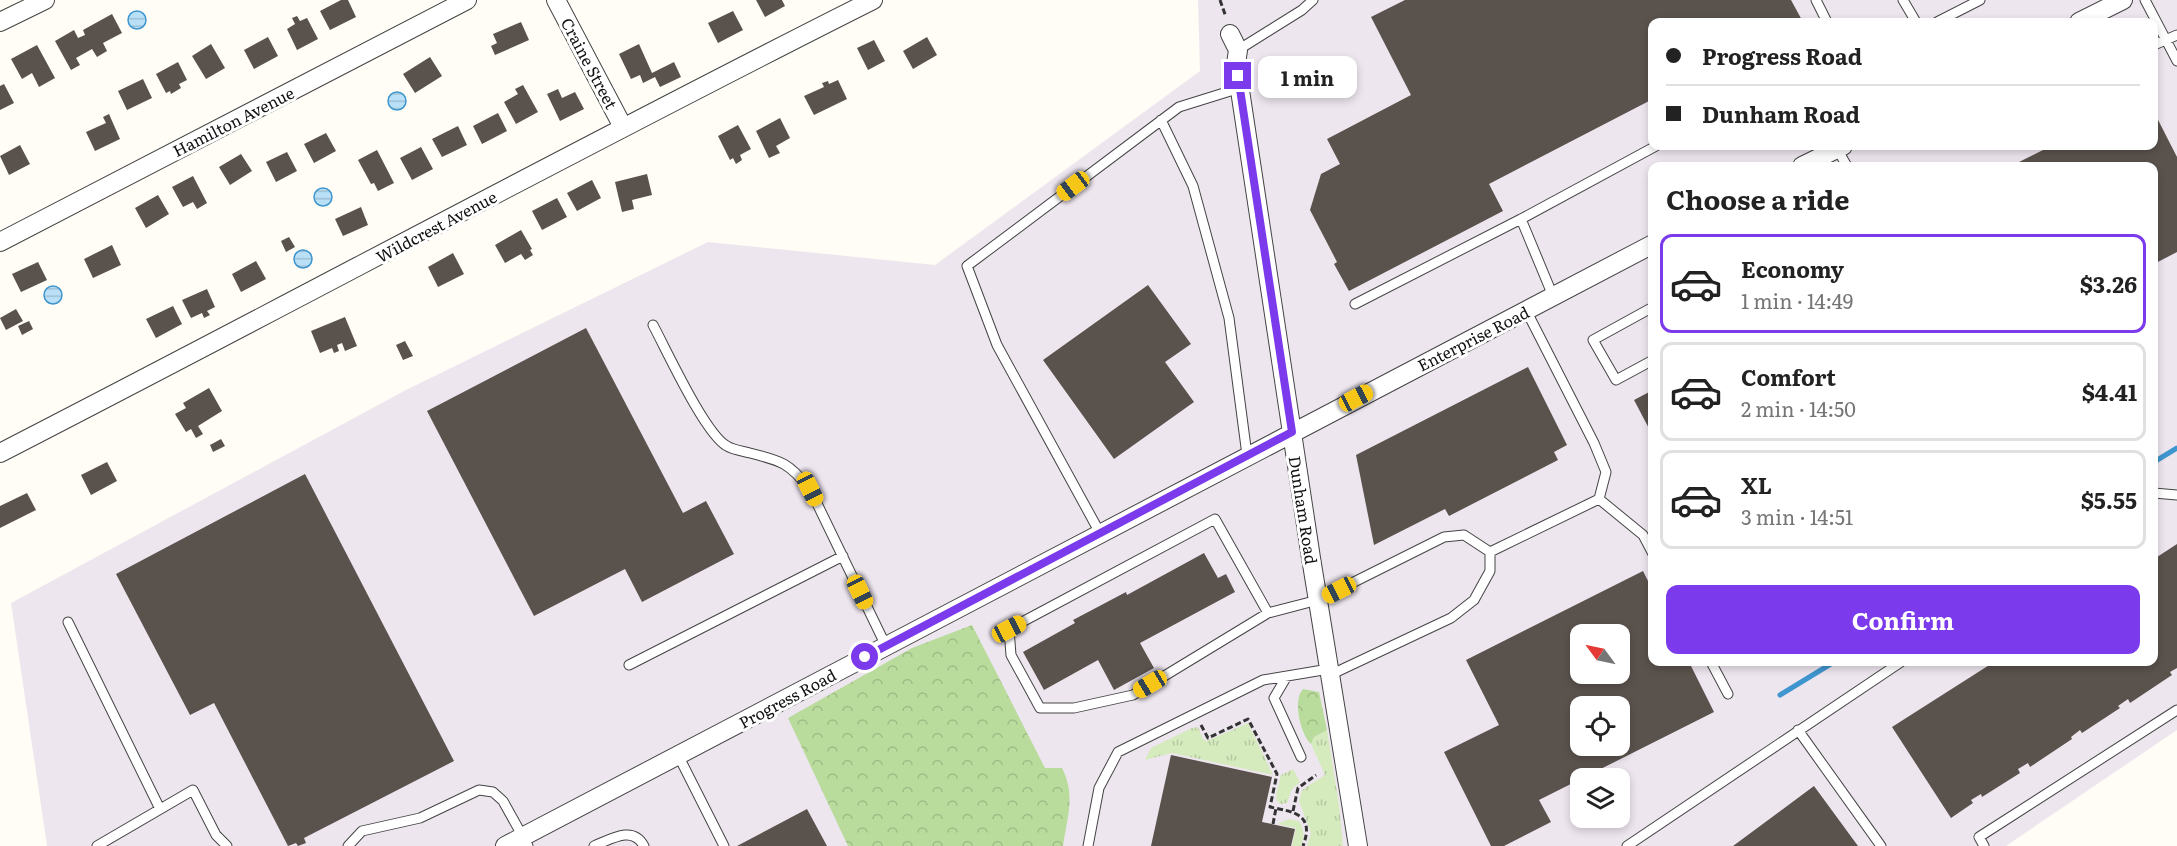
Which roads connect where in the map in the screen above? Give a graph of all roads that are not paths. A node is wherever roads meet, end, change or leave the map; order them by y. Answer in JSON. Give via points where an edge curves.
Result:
{"nodes":[{"id":1,"x":45,"y":0,"type":"edge"},
{"id":2,"x":466,"y":0,"type":"edge"},
{"id":3,"x":556,"y":0,"type":"edge"},
{"id":4,"x":873,"y":0,"type":"edge"},
{"id":5,"x":1313,"y":0,"type":"edge"},
{"id":6,"x":1816,"y":0,"type":"edge"},
{"id":7,"x":1903,"y":0,"type":"edge"},
{"id":8,"x":1980,"y":0,"type":"edge"},
{"id":9,"x":2123,"y":0,"type":"edge"},
{"id":10,"x":2145,"y":0,"type":"edge"},
{"id":11,"x":1825,"y":18,"type":"edge"},
{"id":12,"x":1914,"y":18,"type":"edge"},
{"id":13,"x":1945,"y":18,"type":"edge"},
{"id":14,"x":2087,"y":18,"type":"edge"},
{"id":15,"x":2155,"y":18,"type":"edge"},
{"id":16,"x":0,"y":22,"type":"edge"},
{"id":17,"x":2158,"y":24,"type":"edge"},
{"id":18,"x":1230,"y":34,"type":"dead end"},
{"id":19,"x":2177,"y":34,"type":"edge"},
{"id":20,"x":2166,"y":39,"type":"junction"},
{"id":21,"x":2158,"y":43,"type":"edge"},
{"id":22,"x":1238,"y":50,"type":"junction"},
{"id":23,"x":2177,"y":61,"type":"edge"},
{"id":24,"x":1240,"y":88,"type":"junction"},
{"id":25,"x":1161,"y":120,"type":"junction"},
{"id":26,"x":623,"y":127,"type":"junction"},
{"id":27,"x":1649,"y":150,"type":"edge"},
{"id":28,"x":1834,"y":150,"type":"edge"},
{"id":29,"x":1810,"y":162,"type":"edge"},
{"id":30,"x":1521,"y":219,"type":"junction"},
{"id":31,"x":0,"y":242,"type":"edge"},
{"id":32,"x":1648,"y":247,"type":"edge"},
{"id":33,"x":1553,"y":296,"type":"junction"},
{"id":34,"x":1355,"y":304,"type":"dead end"},
{"id":35,"x":1526,"y":310,"type":"junction"},
{"id":36,"x":1648,"y":310,"type":"edge"},
{"id":37,"x":653,"y":326,"type":"dead end"},
{"id":38,"x":1648,"y":363,"type":"edge"},
{"id":39,"x":1292,"y":432,"type":"junction"},
{"id":40,"x":0,"y":453,"type":"edge"},
{"id":41,"x":1247,"y":455,"type":"junction"},
{"id":42,"x":2158,"y":494,"type":"edge"},
{"id":43,"x":2177,"y":495,"type":"edge"},
{"id":44,"x":1599,"y":499,"type":"junction"},
{"id":45,"x":1100,"y":533,"type":"junction"},
{"id":46,"x":1648,"y":544,"type":"edge"},
{"id":47,"x":1490,"y":552,"type":"junction"},
{"id":48,"x":843,"y":556,"type":"junction"},
{"id":49,"x":1318,"y":600,"type":"junction"},
{"id":50,"x":1268,"y":613,"type":"junction"},
{"id":51,"x":68,"y":622,"type":"dead end"},
{"id":52,"x":886,"y":646,"type":"junction"},
{"id":53,"x":629,"y":665,"type":"dead end"},
{"id":54,"x":1713,"y":666,"type":"edge"},
{"id":55,"x":1895,"y":666,"type":"edge"},
{"id":56,"x":1330,"y":672,"type":"junction"},
{"id":57,"x":1287,"y":676,"type":"junction"},
{"id":58,"x":1728,"y":694,"type":"dead end"},
{"id":59,"x":2177,"y":710,"type":"edge"},
{"id":60,"x":1798,"y":730,"type":"junction"},
{"id":61,"x":678,"y":755,"type":"junction"},
{"id":62,"x":1301,"y":757,"type":"dead end"},
{"id":63,"x":160,"y":809,"type":"junction"},
{"id":64,"x":525,"y":841,"type":"edge"},
{"id":65,"x":97,"y":846,"type":"edge"},
{"id":66,"x":227,"y":846,"type":"edge"},
{"id":67,"x":348,"y":846,"type":"edge"},
{"id":68,"x":504,"y":846,"type":"edge"},
{"id":69,"x":594,"y":846,"type":"edge"},
{"id":70,"x":644,"y":846,"type":"edge"},
{"id":71,"x":724,"y":846,"type":"edge"},
{"id":72,"x":1088,"y":846,"type":"edge"},
{"id":73,"x":1358,"y":846,"type":"edge"},
{"id":74,"x":1627,"y":846,"type":"edge"},
{"id":75,"x":1881,"y":846,"type":"edge"},
{"id":76,"x":1984,"y":846,"type":"edge"}],
"edges":[{"from":1,"to":16,"type":"street"},
{"from":2,"to":31,"type":"street","name":"Hamilton Avenue"},
{"from":3,"to":26,"type":"street","name":"Craine Street"},
{"from":4,"to":26,"type":"street","name":"Wildcrest Avenue"},
{"from":5,"to":22,"type":"lane"},
{"from":6,"to":11,"type":"lane"},
{"from":7,"to":12,"type":"lane"},
{"from":8,"to":13,"type":"lane"},
{"from":9,"to":14,"type":"street"},
{"from":10,"to":15,"type":"lane"},
{"from":17,"to":20,"type":"lane"},
{"from":18,"to":22,"type":"street","name":"Dunham Road"},
{"from":19,"to":20,"type":"lane"},
{"from":20,"to":21,"type":"lane"},
{"from":20,"to":23,"type":"lane"},
{"from":22,"to":24,"type":"street","name":"Dunham Road"},
{"from":24,"to":25,"type":"lane","via":[[1179,107]]},
{"from":24,"to":39,"type":"street","name":"Dunham Road"},
{"from":25,"to":41,"type":"lane","via":[[1193,186],[1229,318]]},
{"from":25,"to":45,"type":"lane","via":[[967,266],[997,345]]},
{"from":26,"to":40,"type":"street","name":"Wildcrest Avenue"},
{"from":27,"to":30,"type":"lane"},
{"from":28,"to":29,"type":"street"},
{"from":30,"to":33,"type":"lane"},
{"from":30,"to":34,"type":"lane"},
{"from":32,"to":33,"type":"street","name":"Enterprise Road"},
{"from":33,"to":35,"type":"street","name":"Enterprise Road"},
{"from":35,"to":39,"type":"street","name":"Enterprise Road"},
{"from":35,"to":44,"type":"lane","via":[[1606,472]]},
{"from":36,"to":38,"type":"lane","via":[[1593,340],[1616,380]]},
{"from":37,"to":48,"type":"lane","via":[[706,424],[728,447],[777,460],[796,471],[810,489]]},
{"from":39,"to":41,"type":"street","name":"Progress Road"},
{"from":39,"to":49,"type":"street","name":"Dunham Road"},
{"from":41,"to":45,"type":"street","name":"Progress Road"},
{"from":42,"to":43,"type":"lane"},
{"from":44,"to":46,"type":"lane","via":[[1643,535]]},
{"from":44,"to":47,"type":"lane"},
{"from":45,"to":52,"type":"street","name":"Progress Road"},
{"from":47,"to":49,"type":"lane","via":[[1464,535],[1444,537]]},
{"from":47,"to":56,"type":"lane","via":[[1490,571],[1474,600],[1450,618]]},
{"from":48,"to":52,"type":"lane"},
{"from":48,"to":53,"type":"lane"},
{"from":49,"to":50,"type":"lane"},
{"from":49,"to":56,"type":"street","name":"Dunham Road"},
{"from":50,"to":50,"type":"lane","via":[[1215,519],[1009,629],[1011,655],[1040,708],[1074,708],[1133,694]]},
{"from":51,"to":63,"type":"lane"},
{"from":52,"to":61,"type":"street","name":"Progress Road"},
{"from":54,"to":58,"type":"lane"},
{"from":55,"to":60,"type":"lane"},
{"from":56,"to":57,"type":"lane"},
{"from":56,"to":73,"type":"street","name":"Dunham Road"},
{"from":57,"to":62,"type":"lane","via":[[1274,699]]},
{"from":57,"to":72,"type":"lane","via":[[1263,680],[1118,752],[1099,788]]},
{"from":59,"to":76,"type":"lane","via":[[1979,837]]},
{"from":60,"to":74,"type":"lane"},
{"from":60,"to":75,"type":"lane"},
{"from":61,"to":64,"type":"street","name":"Progress Road"},
{"from":61,"to":71,"type":"lane"},
{"from":63,"to":65,"type":"lane"},
{"from":63,"to":66,"type":"lane","via":[[193,790],[216,835]]},
{"from":64,"to":67,"type":"lane","via":[[503,801],[493,792],[479,790],[420,818],[362,831]]},
{"from":64,"to":68,"type":"street","name":"Progress Road"},
{"from":69,"to":70,"type":"lane","via":[[629,834]]}]}
